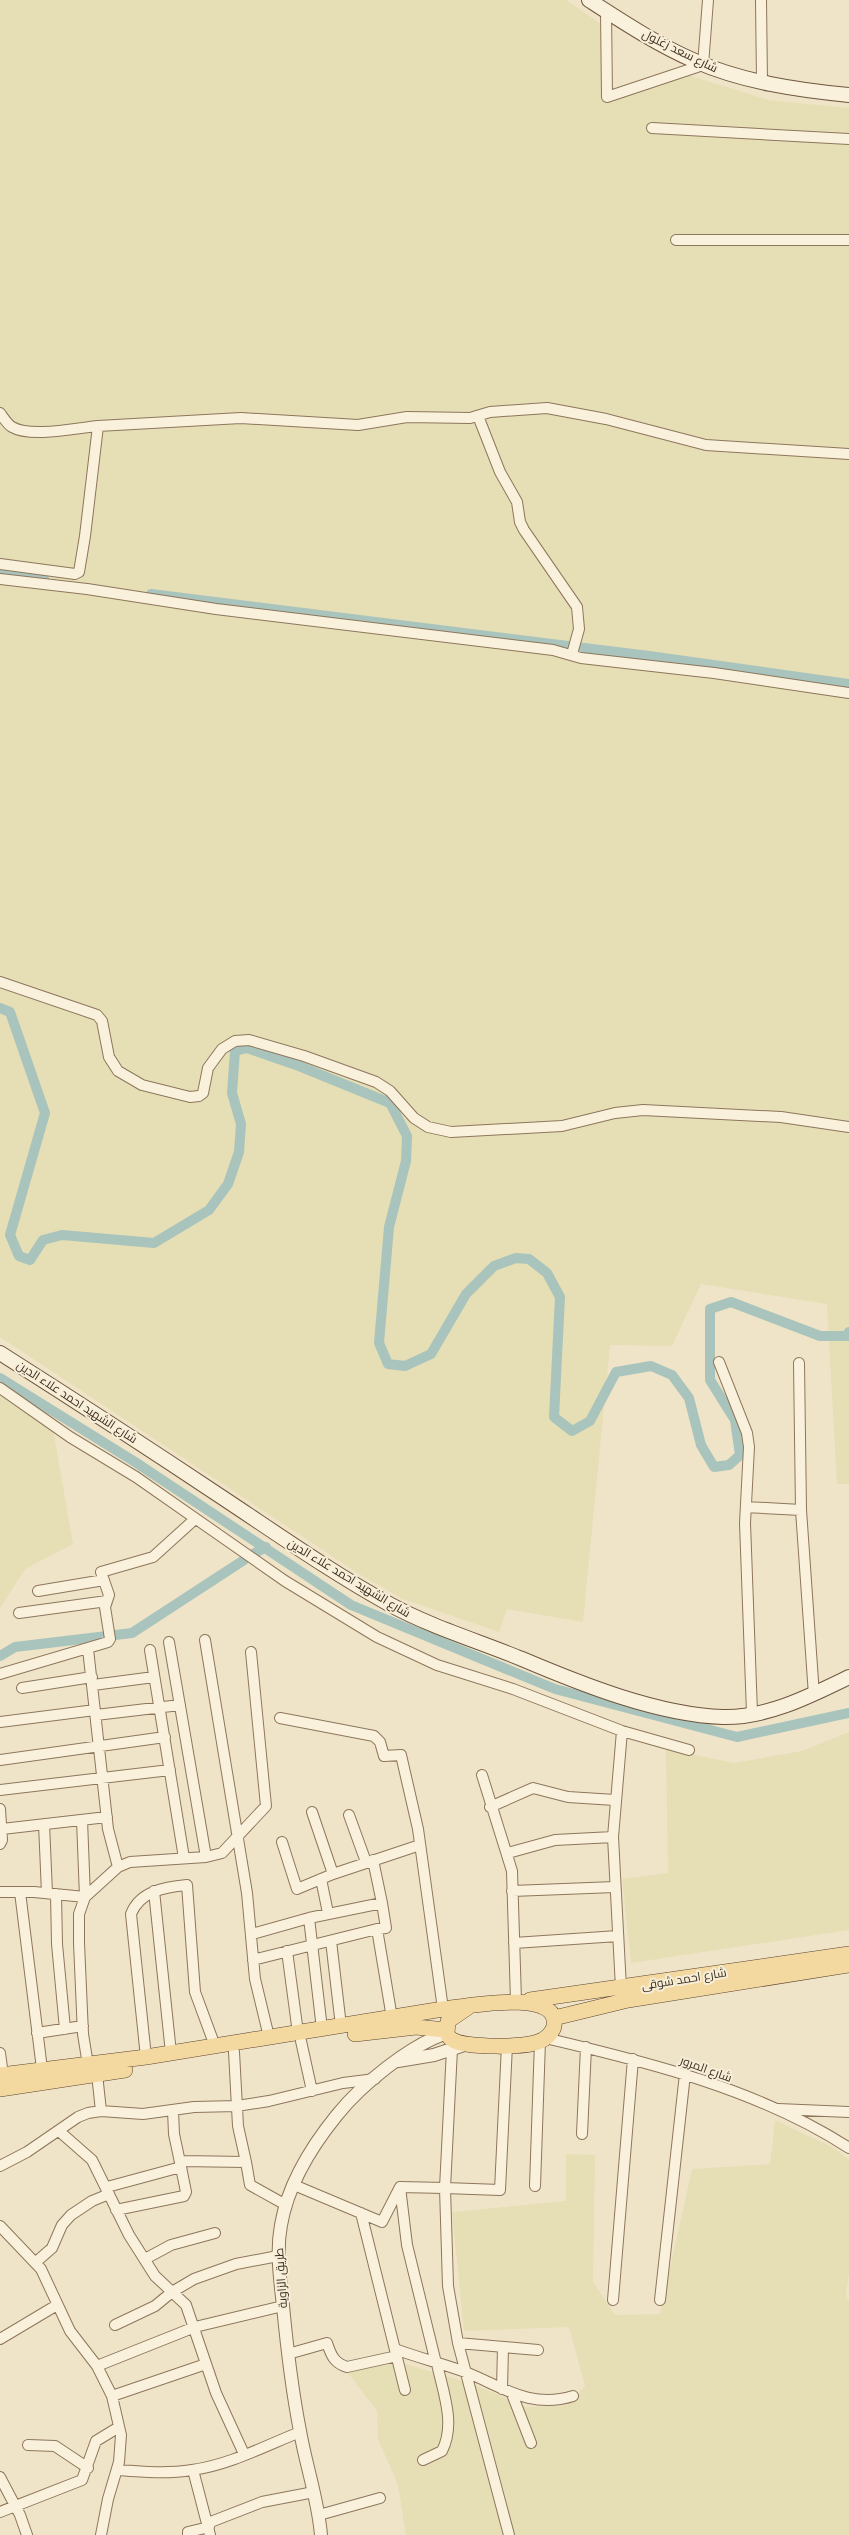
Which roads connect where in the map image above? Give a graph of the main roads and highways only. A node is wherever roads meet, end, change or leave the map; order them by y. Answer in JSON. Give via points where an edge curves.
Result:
{"nodes":[{"id":1,"x":589,"y":0,"type":"edge"},
{"id":2,"x":849,"y":95,"type":"edge"},
{"id":3,"x":0,"y":1354,"type":"edge"},
{"id":4,"x":849,"y":1677,"type":"edge"},
{"id":5,"x":849,"y":1954,"type":"edge"},
{"id":6,"x":849,"y":1965,"type":"edge"},
{"id":7,"x":518,"y":2001,"type":"junction"},
{"id":8,"x":470,"y":2006,"type":"junction"},
{"id":9,"x":554,"y":2018,"type":"junction"},
{"id":10,"x":447,"y":2031,"type":"junction"},
{"id":11,"x":300,"y":2037,"type":"junction"},
{"id":12,"x":138,"y":2061,"type":"junction"},
{"id":13,"x":93,"y":2069,"type":"junction"},
{"id":14,"x":1,"y":2080,"type":"edge"}],
"edges":[{"from":1,"to":2,"type":"main road","name":"شارع سعد زغلول","via":[[666,47],[703,64],[789,88]]},
{"from":3,"to":4,"type":"main road","name":"شارع الشهيد احمد علاء الدين","via":[[93,1411],[311,1557],[390,1605],[576,1680],[655,1707],[688,1714],[725,1717],[773,1710]]},
{"from":5,"to":7,"type":"main road","name":"شارع احمد شوقى"},
{"from":6,"to":9,"type":"main road","name":"شارع احمد شوقى","via":[[628,2000]]},
{"from":7,"to":8,"type":"main road","name":"شارع احمد شوقى"},
{"from":7,"to":9,"type":"main road","via":[[546,2008]]},
{"from":8,"to":10,"type":"main road","via":[[451,2017]]},
{"from":8,"to":11,"type":"main road","name":"شارع احمد شوقى","via":[[322,2029]]},
{"from":9,"to":10,"type":"main road","via":[[552,2030],[543,2040],[507,2045],[466,2044],[453,2041]]},
{"from":10,"to":11,"type":"main road","via":[[408,2028]]},
{"from":11,"to":12,"type":"main road","via":[[234,2052]]},
{"from":11,"to":12,"type":"main road","via":[[269,2037]]},
{"from":12,"to":13,"type":"main road"},
{"from":13,"to":14,"type":"main road"},
{"from":13,"to":14,"type":"main road","via":[[42,2069]]}]}
